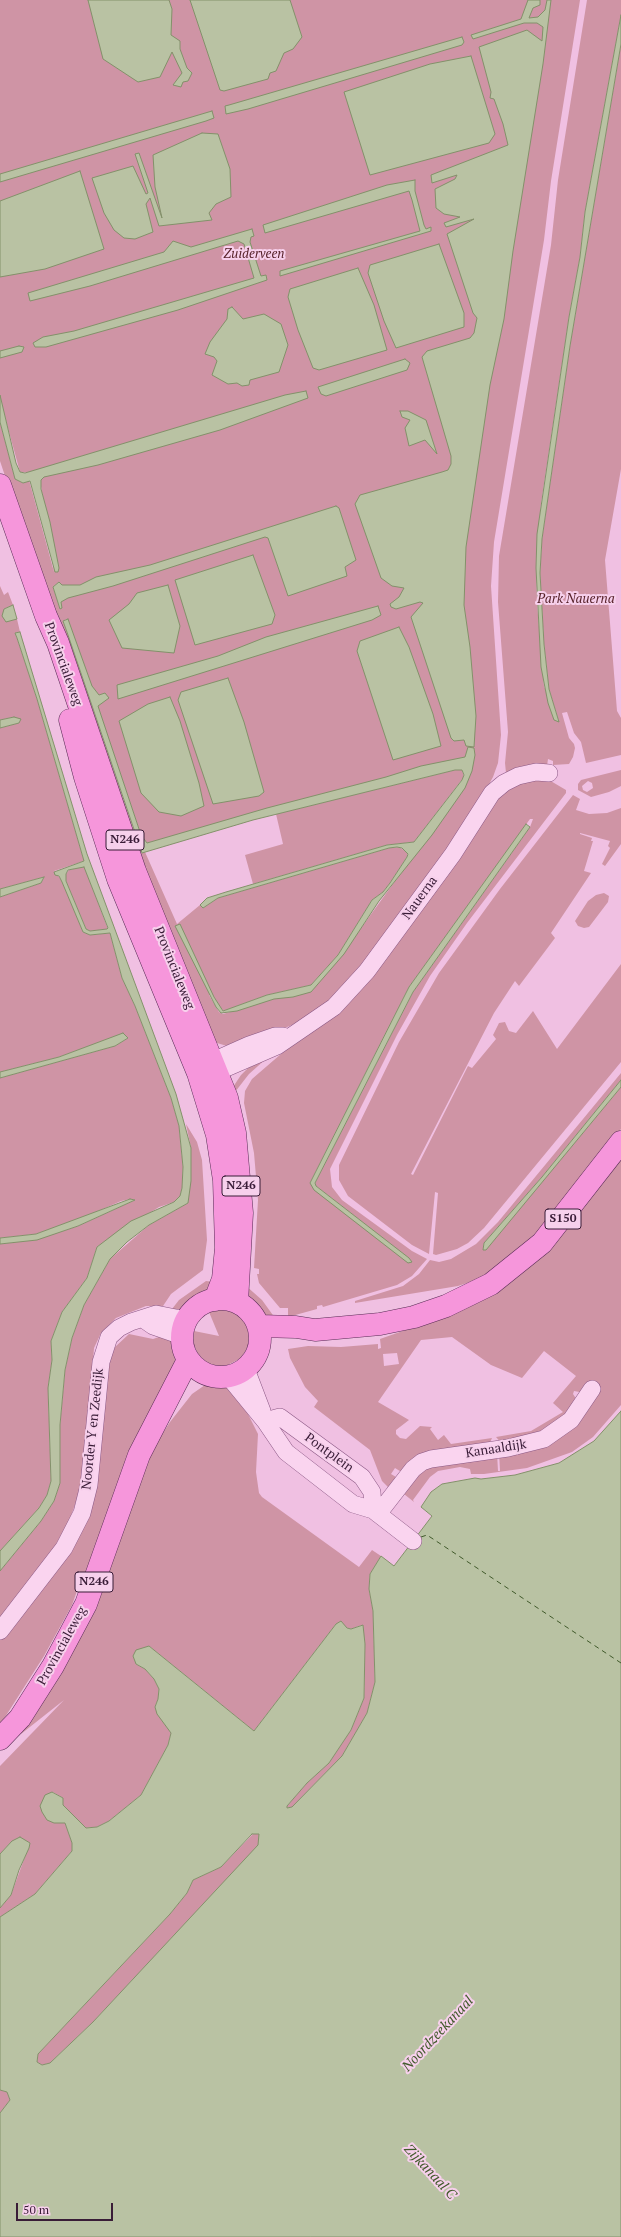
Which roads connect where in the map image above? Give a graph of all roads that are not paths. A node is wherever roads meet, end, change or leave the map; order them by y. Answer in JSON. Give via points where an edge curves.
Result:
{"nodes":[{"id":1,"x":0,"y":485,"type":"edge"},
{"id":2,"x":549,"y":773,"type":"dead end"},
{"id":3,"x":209,"y":1068,"type":"junction"},
{"id":4,"x":621,"y":1142,"type":"edge"},
{"id":5,"x":215,"y":1300,"type":"junction"},
{"id":6,"x":237,"y":1302,"type":"junction"},
{"id":7,"x":184,"y":1328,"type":"junction"},
{"id":8,"x":259,"y":1334,"type":"junction"},
{"id":9,"x":195,"y":1366,"type":"junction"},
{"id":10,"x":238,"y":1373,"type":"junction"},
{"id":11,"x":592,"y":1389,"type":"dead end"},
{"id":12,"x":266,"y":1420,"type":"junction"},
{"id":13,"x":375,"y":1512,"type":"junction"},
{"id":14,"x":413,"y":1541,"type":"dead end"},
{"id":15,"x":0,"y":1631,"type":"edge"},
{"id":16,"x":0,"y":1739,"type":"edge"}],
"edges":[{"from":1,"to":3,"type":"main road","name":"Provincialeweg","number":"N246","via":[[46,616],[61,687],[85,777],[118,879]]},
{"from":2,"to":3,"type":"street","name":"Nauerna","via":[[526,773],[504,783],[492,793],[453,854],[359,981],[334,1007],[277,1046]]},
{"from":3,"to":5,"type":"main road","name":"Provincialeweg","number":"N246","via":[[224,1180],[226,1248],[223,1279]]},
{"from":3,"to":6,"type":"main road","name":"Provincialeweg","number":"N246","via":[[235,1133],[242,1213]]},
{"from":4,"to":8,"type":"main road","number":"S150","via":[[542,1243],[491,1284],[446,1306],[414,1317],[380,1324],[315,1330],[296,1327]]},
{"from":5,"to":6,"type":"main road"},
{"from":5,"to":7,"type":"main road","via":[[201,1304]]},
{"from":6,"to":8,"type":"main road","via":[[253,1315]]},
{"from":7,"to":9,"type":"main road","via":[[184,1350]]},
{"from":7,"to":15,"type":"street","name":"Noorder Y en Zeedijk","via":[[156,1314],[131,1322],[109,1337],[100,1362],[89,1485],[82,1513],[64,1548]]},
{"from":8,"to":10,"type":"main road","via":[[257,1354]]},
{"from":9,"to":10,"type":"main road","via":[[216,1378]]},
{"from":9,"to":16,"type":"main road","name":"Provincialeweg","number":"N246","via":[[149,1435],[134,1468],[86,1604],[53,1666],[20,1718]]},
{"from":10,"to":12,"type":"street","name":"Pontplein"},
{"from":11,"to":13,"type":"street","name":"Kanaaldijk","via":[[571,1420],[544,1440],[426,1460],[413,1469]]},
{"from":12,"to":13,"type":"street","name":"Pontplein","via":[[286,1452],[353,1504]]},
{"from":12,"to":13,"type":"street","name":"Pontplein","via":[[280,1417],[362,1477],[372,1492]]},
{"from":13,"to":14,"type":"street","name":"Pontplein"}]}
